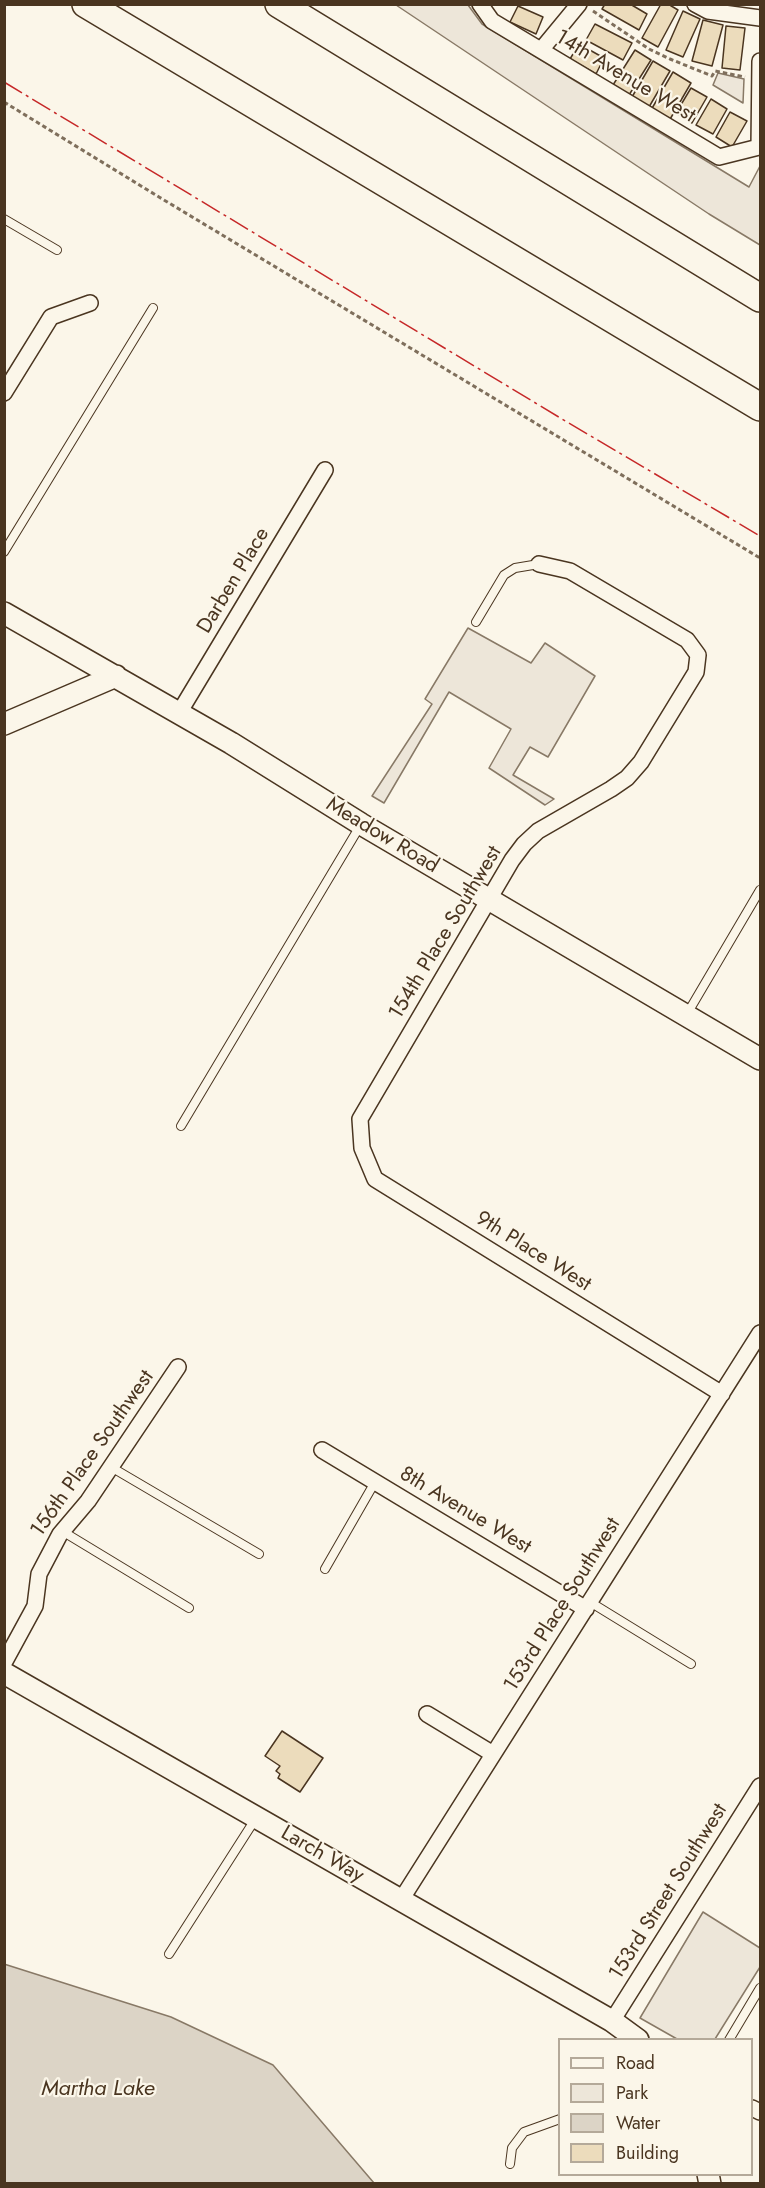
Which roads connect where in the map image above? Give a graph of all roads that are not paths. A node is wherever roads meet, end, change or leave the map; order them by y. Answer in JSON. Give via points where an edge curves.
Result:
{"nodes":[{"id":1,"x":86,"y":4,"type":"edge"},
{"id":2,"x":279,"y":4,"type":"edge"},
{"id":3,"x":480,"y":4,"type":"edge"},
{"id":4,"x":579,"y":4,"type":"edge"},
{"id":5,"x":695,"y":4,"type":"edge"},
{"id":6,"x":760,"y":18,"type":"edge"},
{"id":7,"x":541,"y":50,"type":"junction"},
{"id":8,"x":760,"y":61,"type":"edge"},
{"id":9,"x":760,"y":80,"type":"edge"},
{"id":10,"x":759,"y":147,"type":"edge"},
{"id":11,"x":4,"y":219,"type":"edge"},
{"id":12,"x":57,"y":250,"type":"dead end"},
{"id":13,"x":760,"y":298,"type":"edge"},
{"id":14,"x":90,"y":303,"type":"dead end"},
{"id":15,"x":153,"y":308,"type":"dead end"},
{"id":16,"x":4,"y":393,"type":"edge"},
{"id":17,"x":760,"y":407,"type":"edge"},
{"id":18,"x":325,"y":470,"type":"dead end"},
{"id":19,"x":4,"y":552,"type":"edge"},
{"id":20,"x":539,"y":564,"type":"joint"},
{"id":21,"x":4,"y":613,"type":"edge"},
{"id":22,"x":476,"y":622,"type":"dead end"},
{"id":23,"x":116,"y":676,"type":"junction"},
{"id":24,"x":179,"y":713,"type":"junction"},
{"id":25,"x":4,"y":724,"type":"edge"},
{"id":26,"x":361,"y":824,"type":"junction"},
{"id":27,"x":760,"y":890,"type":"edge"},
{"id":28,"x":489,"y":899,"type":"junction"},
{"id":29,"x":687,"y":1015,"type":"junction"},
{"id":30,"x":760,"y":1059,"type":"edge"},
{"id":31,"x":360,"y":1119,"type":"joint"},
{"id":32,"x":181,"y":1126,"type":"dead end"},
{"id":33,"x":760,"y":1333,"type":"edge"},
{"id":34,"x":178,"y":1367,"type":"dead end"},
{"id":35,"x":722,"y":1394,"type":"junction"},
{"id":36,"x":322,"y":1450,"type":"dead end"},
{"id":37,"x":111,"y":1467,"type":"junction"},
{"id":38,"x":375,"y":1482,"type":"junction"},
{"id":39,"x":62,"y":1531,"type":"junction"},
{"id":40,"x":259,"y":1554,"type":"dead end"},
{"id":41,"x":325,"y":1569,"type":"dead end"},
{"id":42,"x":588,"y":1605,"type":"junction"},
{"id":43,"x":189,"y":1608,"type":"dead end"},
{"id":44,"x":4,"y":1663,"type":"edge"},
{"id":45,"x":691,"y":1664,"type":"dead end"},
{"id":46,"x":4,"y":1673,"type":"edge"},
{"id":47,"x":427,"y":1714,"type":"dead end"},
{"id":48,"x":493,"y":1754,"type":"junction"},
{"id":49,"x":760,"y":1786,"type":"edge"},
{"id":50,"x":256,"y":1817,"type":"junction"},
{"id":51,"x":401,"y":1900,"type":"junction"},
{"id":52,"x":169,"y":1954,"type":"dead end"},
{"id":53,"x":760,"y":1988,"type":"edge"},
{"id":54,"x":612,"y":2021,"type":"junction"},
{"id":55,"x":633,"y":2038,"type":"edge"},
{"id":56,"x":730,"y":2038,"type":"edge"},
{"id":57,"x":558,"y":2119,"type":"edge"},
{"id":58,"x":510,"y":2164,"type":"dead end"}],
"edges":[{"from":1,"to":17,"type":"highway"},
{"from":2,"to":13,"type":"highway"},
{"from":3,"to":7,"type":"street","name":"14th Avenue West","via":[[492,21]]},
{"from":4,"to":7,"type":"street"},
{"from":5,"to":6,"type":"street","via":[[708,11]]},
{"from":7,"to":10,"type":"street","name":"14th Avenue West","via":[[719,158]]},
{"from":8,"to":9,"type":"street"},
{"from":9,"to":10,"type":"street"},
{"from":11,"to":12,"type":"lane"},
{"from":14,"to":16,"type":"street","via":[[51,317]]},
{"from":15,"to":19,"type":"lane"},
{"from":18,"to":24,"type":"street","name":"Darben Place"},
{"from":20,"to":22,"type":"lane","via":[[515,568],[504,575]]},
{"from":20,"to":28,"type":"street","name":"154th Place Southwest","via":[[570,571],[687,640],[698,655],[696,672],[641,762],[611,789],[538,831],[512,860]]},
{"from":21,"to":23,"type":"street","name":"Meadow Road"},
{"from":23,"to":24,"type":"street","name":"Meadow Road"},
{"from":23,"to":25,"type":"street"},
{"from":24,"to":26,"type":"street","name":"Meadow Road"},
{"from":26,"to":28,"type":"street","name":"Meadow Road"},
{"from":26,"to":32,"type":"lane"},
{"from":27,"to":29,"type":"lane"},
{"from":28,"to":29,"type":"street","name":"Meadow Road"},
{"from":28,"to":31,"type":"street","name":"154th Place Southwest"},
{"from":29,"to":30,"type":"street","name":"Meadow Road"},
{"from":31,"to":35,"type":"street","name":"9th Place West","via":[[362,1148],[375,1179]]},
{"from":33,"to":35,"type":"street","name":"153rd Place Southwest"},
{"from":34,"to":37,"type":"street","name":"156th Place Southwest"},
{"from":35,"to":42,"type":"street","name":"153rd Place Southwest"},
{"from":36,"to":38,"type":"street","name":"8th Avenue West"},
{"from":37,"to":39,"type":"street","name":"156th Place Southwest"},
{"from":37,"to":40,"type":"lane"},
{"from":38,"to":41,"type":"lane"},
{"from":38,"to":42,"type":"street","name":"8th Avenue West"},
{"from":39,"to":43,"type":"lane"},
{"from":39,"to":44,"type":"street","name":"156th Place Southwest","via":[[39,1574],[35,1606]]},
{"from":42,"to":45,"type":"lane"},
{"from":42,"to":48,"type":"street","name":"153rd Place Southwest"},
{"from":46,"to":50,"type":"street","name":"Larch Way"},
{"from":47,"to":48,"type":"street"},
{"from":48,"to":51,"type":"street","name":"153rd Place Southwest"},
{"from":49,"to":54,"type":"street","name":"153rd Street Southwest"},
{"from":50,"to":51,"type":"street","name":"Larch Way"},
{"from":50,"to":52,"type":"lane"},
{"from":51,"to":54,"type":"street","name":"Larch Way"},
{"from":53,"to":56,"type":"lane"},
{"from":54,"to":55,"type":"street","name":"Larch Way"},
{"from":57,"to":58,"type":"lane","via":[[524,2132],[512,2148]]}]}
